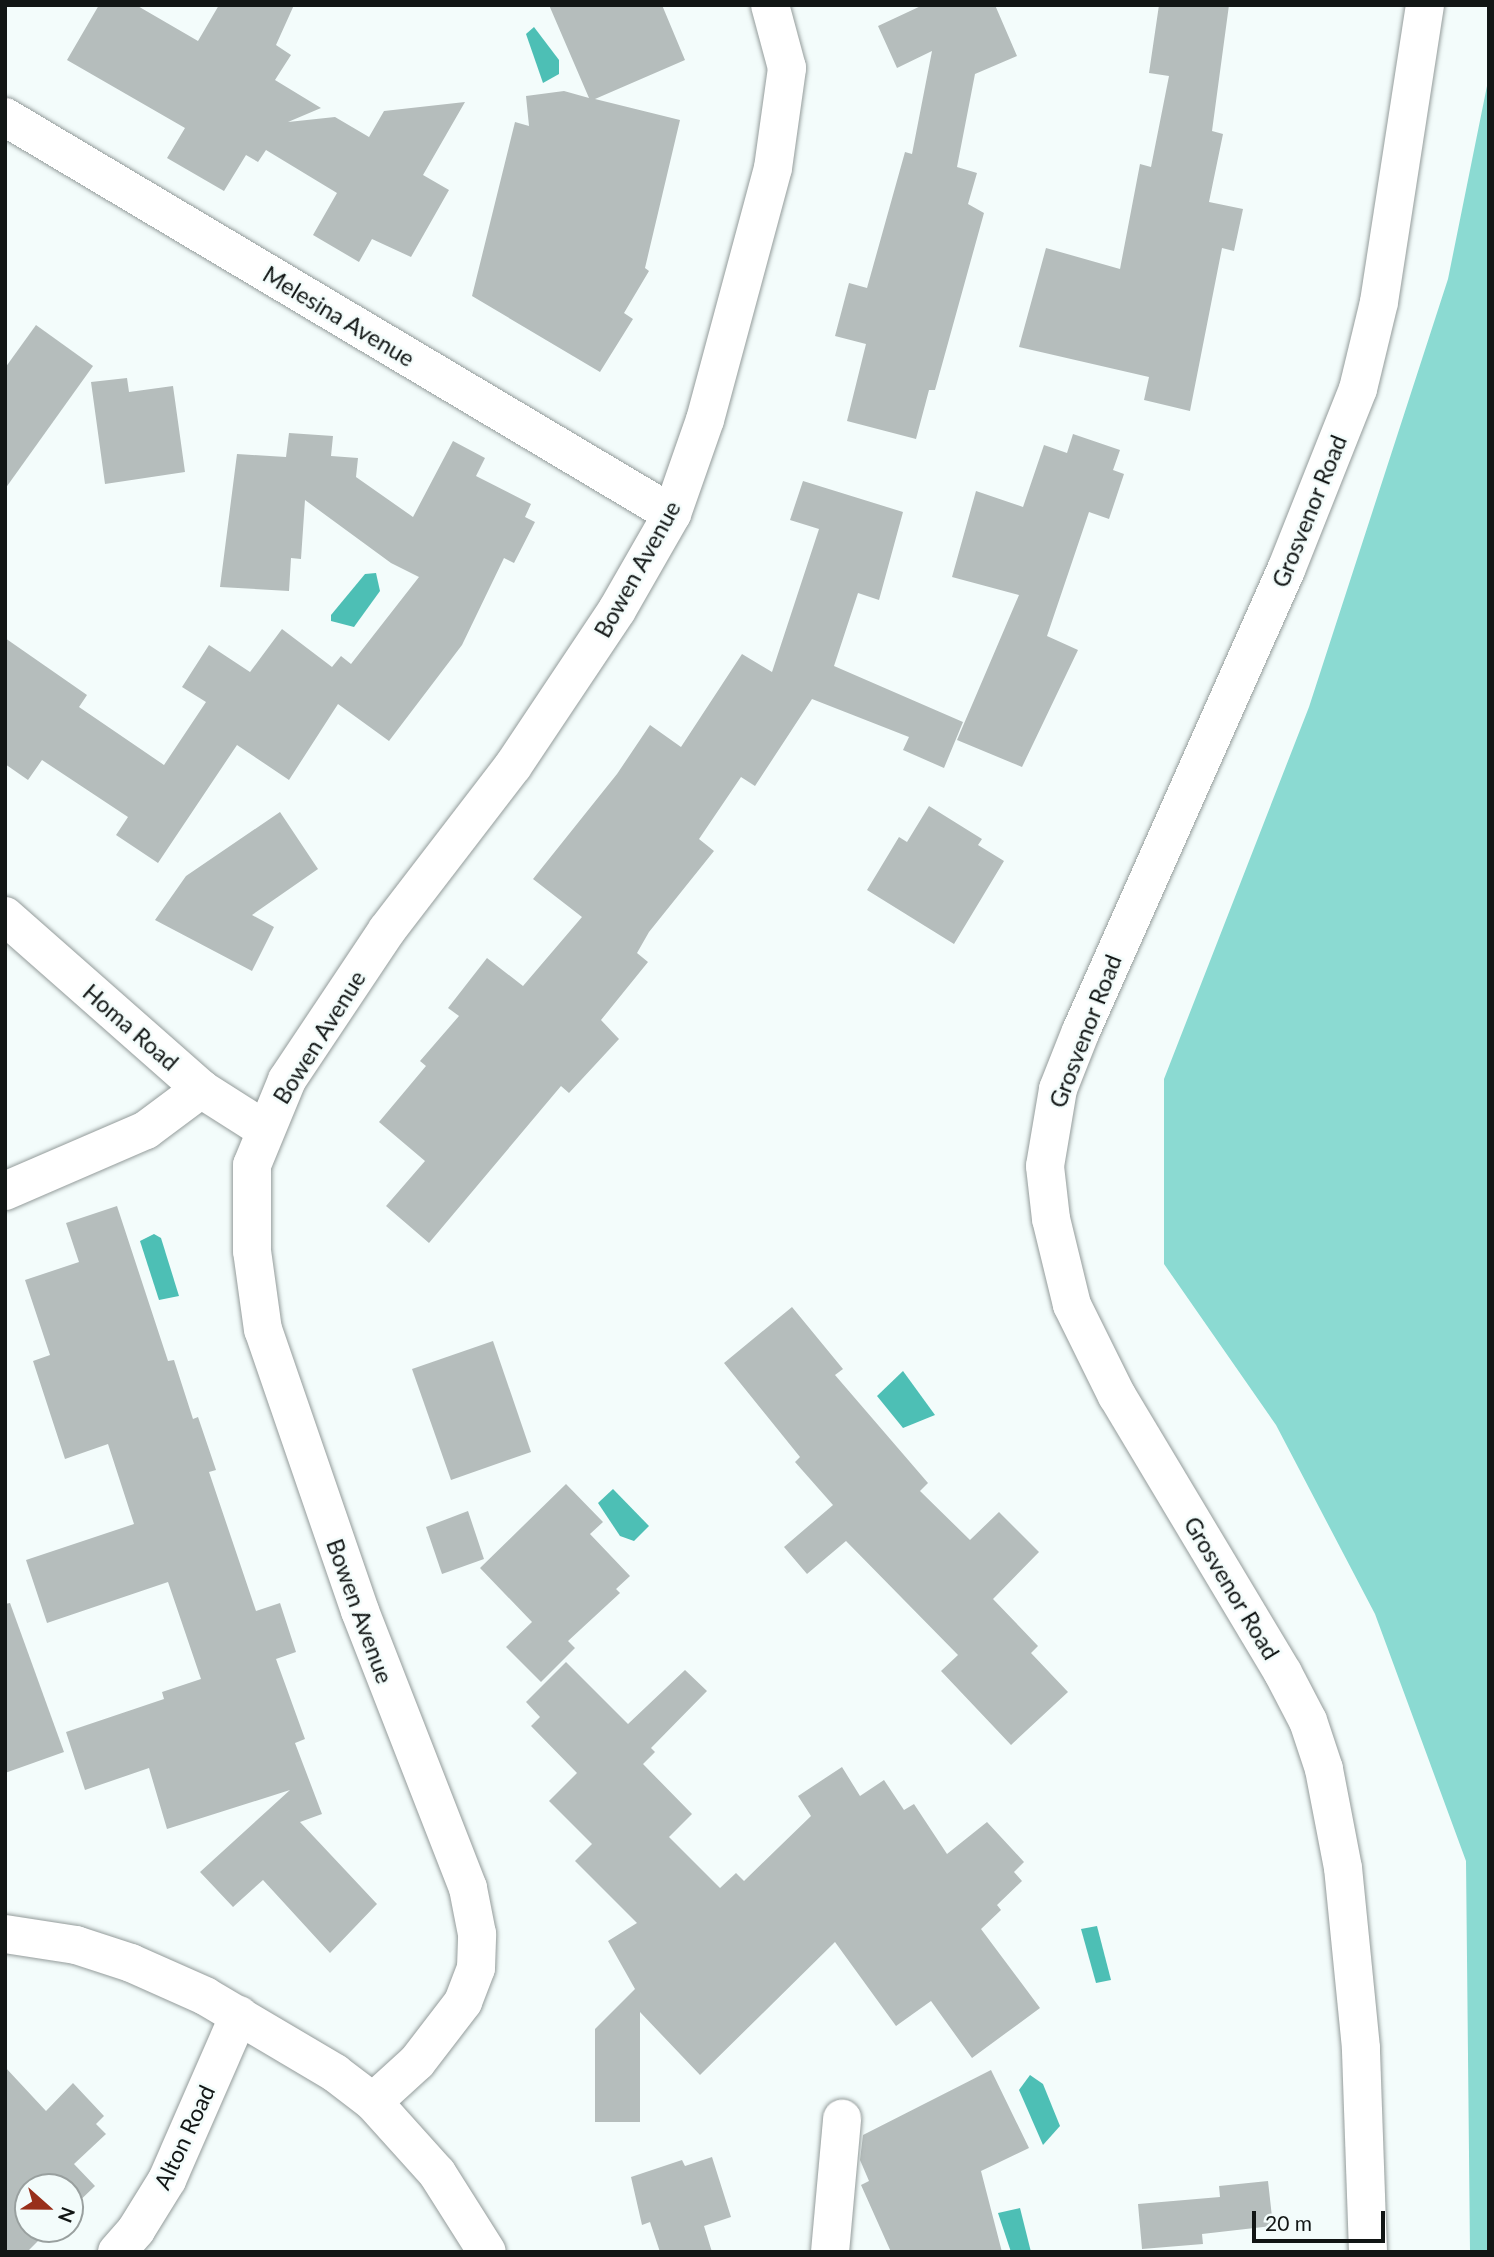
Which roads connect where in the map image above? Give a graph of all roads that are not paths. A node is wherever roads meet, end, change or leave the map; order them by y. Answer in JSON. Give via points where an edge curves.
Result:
{"nodes":[{"id":1,"x":770,"y":5,"type":"edge"},
{"id":2,"x":1425,"y":5,"type":"edge"},
{"id":3,"x":5,"y":117,"type":"edge"},
{"id":4,"x":672,"y":514,"type":"junction"},
{"id":5,"x":5,"y":916,"type":"edge"},
{"id":6,"x":201,"y":1089,"type":"junction"},
{"id":7,"x":264,"y":1129,"type":"junction"},
{"id":8,"x":5,"y":1191,"type":"edge"},
{"id":9,"x":5,"y":1934,"type":"edge"},
{"id":10,"x":239,"y":2015,"type":"junction"},
{"id":11,"x":373,"y":2102,"type":"junction"},
{"id":12,"x":842,"y":2119,"type":"dead end"},
{"id":13,"x":117,"y":2252,"type":"edge"},
{"id":14,"x":487,"y":2252,"type":"edge"},
{"id":15,"x":830,"y":2252,"type":"edge"},
{"id":16,"x":1368,"y":2252,"type":"edge"}],
"edges":[{"from":1,"to":4,"type":"street","name":"Bowen Avenue","via":[[787,68],[776,155],[705,420]]},
{"from":2,"to":16,"type":"street","name":"Grosvenor Road","via":[[1379,302],[1358,389],[1286,569],[1081,1031],[1058,1089],[1045,1166],[1051,1219],[1072,1305],[1117,1396],[1283,1673],[1308,1721],[1324,1769],[1343,1868],[1361,2048]]},
{"from":3,"to":4,"type":"street","name":"Melesina Avenue"},
{"from":4,"to":7,"type":"street","name":"Bowen Avenue","via":[[617,611],[513,766],[351,983],[287,1080]]},
{"from":5,"to":6,"type":"street","name":"Homa Road"},
{"from":6,"to":7,"type":"street","name":"Homa Road"},
{"from":6,"to":8,"type":"street","via":[[146,1130]]},
{"from":7,"to":11,"type":"street","name":"Bowen Avenue","via":[[248,1192],[263,1330],[351,1587],[468,1888],[477,1934],[476,1968],[463,2001],[416,2062]]},
{"from":9,"to":10,"type":"street","via":[[76,1945],[131,1963]]},
{"from":10,"to":11,"type":"street","via":[[335,2073]]},
{"from":10,"to":13,"type":"street","name":"Alton Road","via":[[167,2179]]},
{"from":11,"to":14,"type":"street","via":[[437,2173]]},
{"from":12,"to":15,"type":"street"}]}
